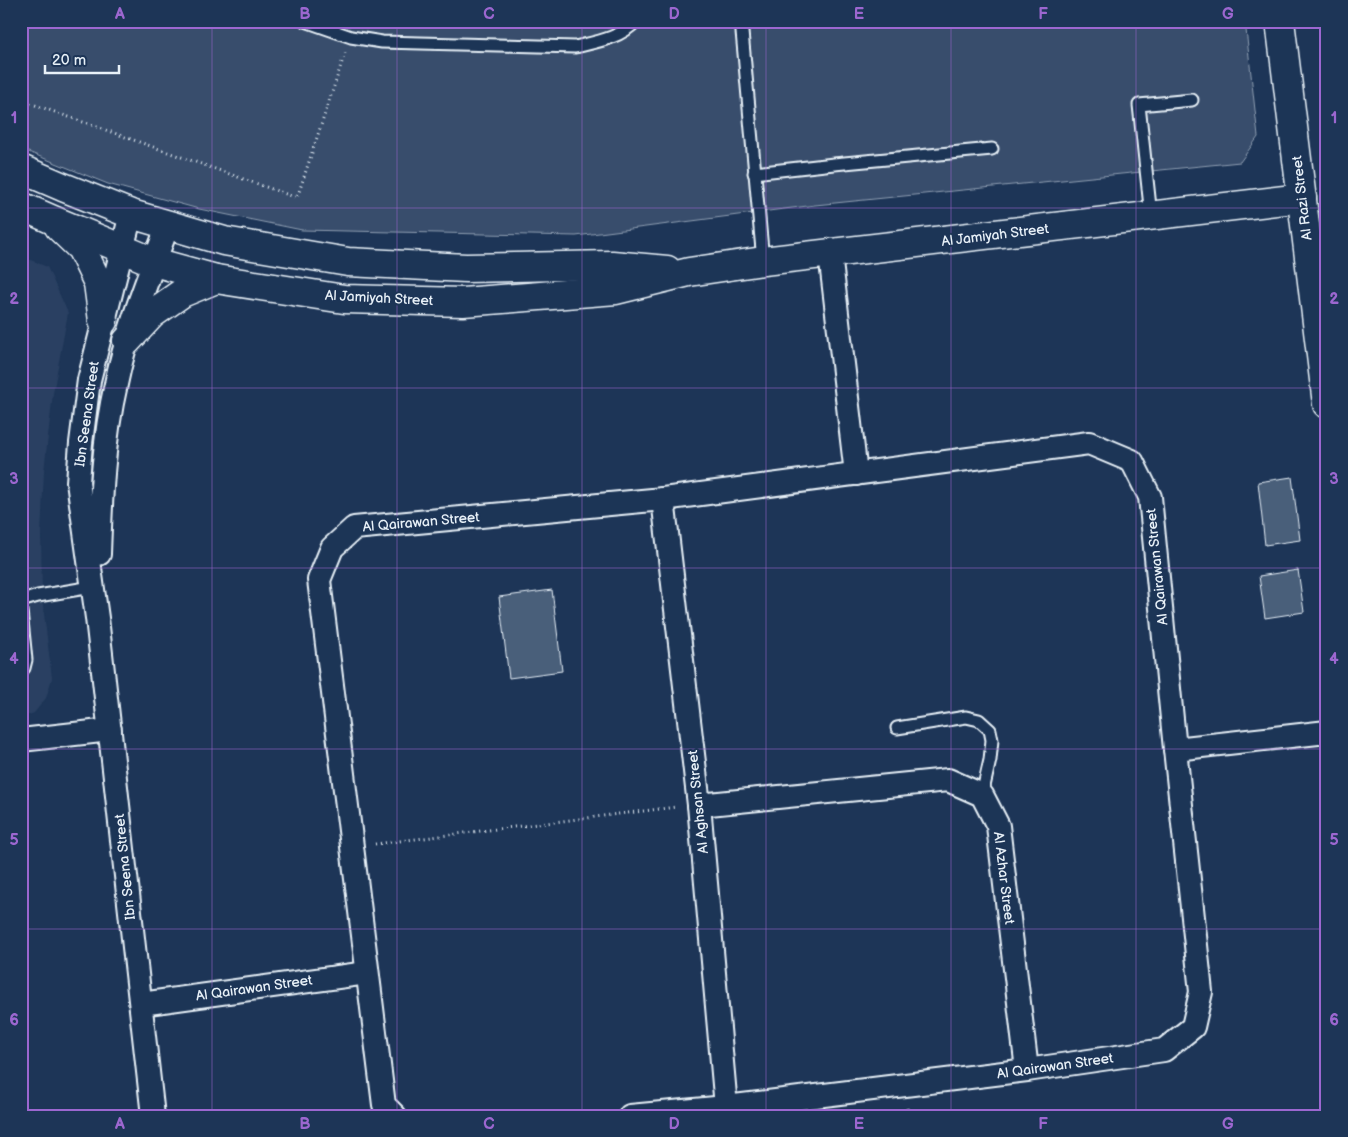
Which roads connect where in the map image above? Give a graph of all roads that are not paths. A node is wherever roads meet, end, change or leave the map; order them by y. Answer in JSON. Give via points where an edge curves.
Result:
{"nodes":[{"id":1,"x":305,"y":21,"type":"edge"},
{"id":2,"x":636,"y":21,"type":"edge"},
{"id":3,"x":741,"y":21,"type":"edge"},
{"id":4,"x":1280,"y":21,"type":"edge"},
{"id":5,"x":1192,"y":100,"type":"dead end"},
{"id":6,"x":992,"y":149,"type":"dead end"},
{"id":7,"x":21,"y":169,"type":"edge"},
{"id":8,"x":754,"y":173,"type":"junction"},
{"id":9,"x":1302,"y":198,"type":"junction"},
{"id":10,"x":21,"y":206,"type":"edge"},
{"id":11,"x":131,"y":214,"type":"junction"},
{"id":12,"x":1150,"y":216,"type":"junction"},
{"id":13,"x":53,"y":220,"type":"junction"},
{"id":14,"x":168,"y":225,"type":"junction"},
{"id":15,"x":122,"y":249,"type":"junction"},
{"id":16,"x":830,"y":254,"type":"junction"},
{"id":17,"x":763,"y":261,"type":"junction"},
{"id":18,"x":154,"y":262,"type":"junction"},
{"id":19,"x":688,"y":272,"type":"junction"},
{"id":20,"x":216,"y":279,"type":"junction"},
{"id":21,"x":103,"y":321,"type":"junction"},
{"id":22,"x":126,"y":341,"type":"junction"},
{"id":23,"x":1327,"y":404,"type":"edge"},
{"id":24,"x":856,"y":474,"type":"junction"},
{"id":25,"x":663,"y":499,"type":"junction"},
{"id":26,"x":92,"y":587,"type":"junction"},
{"id":27,"x":21,"y":601,"type":"edge"},
{"id":28,"x":21,"y":610,"type":"edge"},
{"id":29,"x":97,"y":618,"type":"junction"},
{"id":30,"x":21,"y":670,"type":"edge"},
{"id":31,"x":897,"y":728,"type":"dead end"},
{"id":32,"x":110,"y":730,"type":"junction"},
{"id":33,"x":1327,"y":732,"type":"edge"},
{"id":34,"x":21,"y":740,"type":"edge"},
{"id":35,"x":1174,"y":749,"type":"junction"},
{"id":36,"x":982,"y":794,"type":"junction"},
{"id":37,"x":699,"y":804,"type":"junction"},
{"id":38,"x":367,"y":972,"type":"junction"},
{"id":39,"x":141,"y":1004,"type":"junction"},
{"id":40,"x":1028,"y":1070,"type":"junction"},
{"id":41,"x":726,"y":1107,"type":"junction"},
{"id":42,"x":154,"y":1116,"type":"edge"},
{"id":43,"x":395,"y":1116,"type":"edge"},
{"id":44,"x":630,"y":1116,"type":"edge"}],
"edges":[{"from":1,"to":2,"type":"lane","via":[[351,37],[382,42],[575,47],[628,30]]},
{"from":3,"to":8,"type":"lane"},
{"from":4,"to":9,"type":"street","name":"Al Razi Street"},
{"from":5,"to":12,"type":"lane","via":[[1139,106]]},
{"from":6,"to":8,"type":"lane"},
{"from":7,"to":11,"type":"street","name":"Al Jamiyah Street"},
{"from":8,"to":17,"type":"lane"},
{"from":9,"to":12,"type":"street","name":"Al Jamiyah Street"},
{"from":9,"to":23,"type":"street","name":"Al Razi Street"},
{"from":10,"to":13,"type":"street","name":"Al Jamiyah Street"},
{"from":11,"to":14,"type":"street","name":"Al Jamiyah Street"},
{"from":11,"to":15,"type":"street","name":"Ibn Seena Street"},
{"from":12,"to":16,"type":"street","name":"Al Jamiyah Street"},
{"from":13,"to":15,"type":"street","name":"Al Jamiyah Street"},
{"from":13,"to":21,"type":"street","via":[[81,248],[98,283]]},
{"from":14,"to":18,"type":"street","name":"Ibn Seena Street"},
{"from":14,"to":19,"type":"street","name":"Al Jamiyah Street","via":[[224,241],[348,262],[466,268],[612,265]]},
{"from":15,"to":18,"type":"street","name":"Al Jamiyah Street"},
{"from":15,"to":21,"type":"street","name":"Ibn Seena Street"},
{"from":16,"to":17,"type":"street","name":"Al Jamiyah Street"},
{"from":16,"to":24,"type":"street"},
{"from":17,"to":19,"type":"street","name":"Al Jamiyah Street"},
{"from":18,"to":20,"type":"street","name":"Al Jamiyah Street"},
{"from":18,"to":22,"type":"street","name":"Ibn Seena Street"},
{"from":19,"to":20,"type":"street","name":"Al Jamiyah Street","via":[[616,290],[463,302],[344,299]]},
{"from":20,"to":22,"type":"street","via":[[182,294],[152,314]]},
{"from":21,"to":26,"type":"street","name":"Ibn Seena Street","via":[[89,380],[78,482]]},
{"from":22,"to":29,"type":"street","name":"Ibn Seena Street","via":[[112,400],[101,481]]},
{"from":24,"to":25,"type":"street","name":"Al Qairawan Street"},
{"from":24,"to":35,"type":"street","name":"Al Qairawan Street","via":[[1089,443],[1132,461],[1150,497]]},
{"from":25,"to":37,"type":"street","name":"Al Aghsan Street"},
{"from":25,"to":38,"type":"street","name":"Al Qairawan Street","via":[[354,528],[332,548],[319,580]]},
{"from":26,"to":27,"type":"lane"},
{"from":26,"to":29,"type":"street","name":"Ibn Seena Street"},
{"from":28,"to":30,"type":"lane","via":[[26,660]]},
{"from":29,"to":32,"type":"street","name":"Ibn Seena Street"},
{"from":31,"to":36,"type":"lane","via":[[966,717],[979,720],[990,730],[992,740]]},
{"from":32,"to":34,"type":"street"},
{"from":32,"to":39,"type":"street","name":"Ibn Seena Street"},
{"from":33,"to":35,"type":"street"},
{"from":35,"to":40,"type":"street","name":"Al Qairawan Street","via":[[1201,992],[1193,1027],[1164,1050]]},
{"from":36,"to":37,"type":"street","via":[[948,780]]},
{"from":36,"to":40,"type":"street","name":"Al Azhar Street","via":[[998,826]]},
{"from":37,"to":41,"type":"street","name":"Al Aghsan Street"},
{"from":38,"to":39,"type":"street","name":"Al Qairawan Street"},
{"from":38,"to":43,"type":"street","name":"Al Qairawan Street","via":[[384,1105]]},
{"from":39,"to":42,"type":"street","name":"Ibn Seena Street"},
{"from":40,"to":41,"type":"street","name":"Al Qairawan Street"},
{"from":41,"to":44,"type":"street","name":"Al Qairawan Street"}]}
